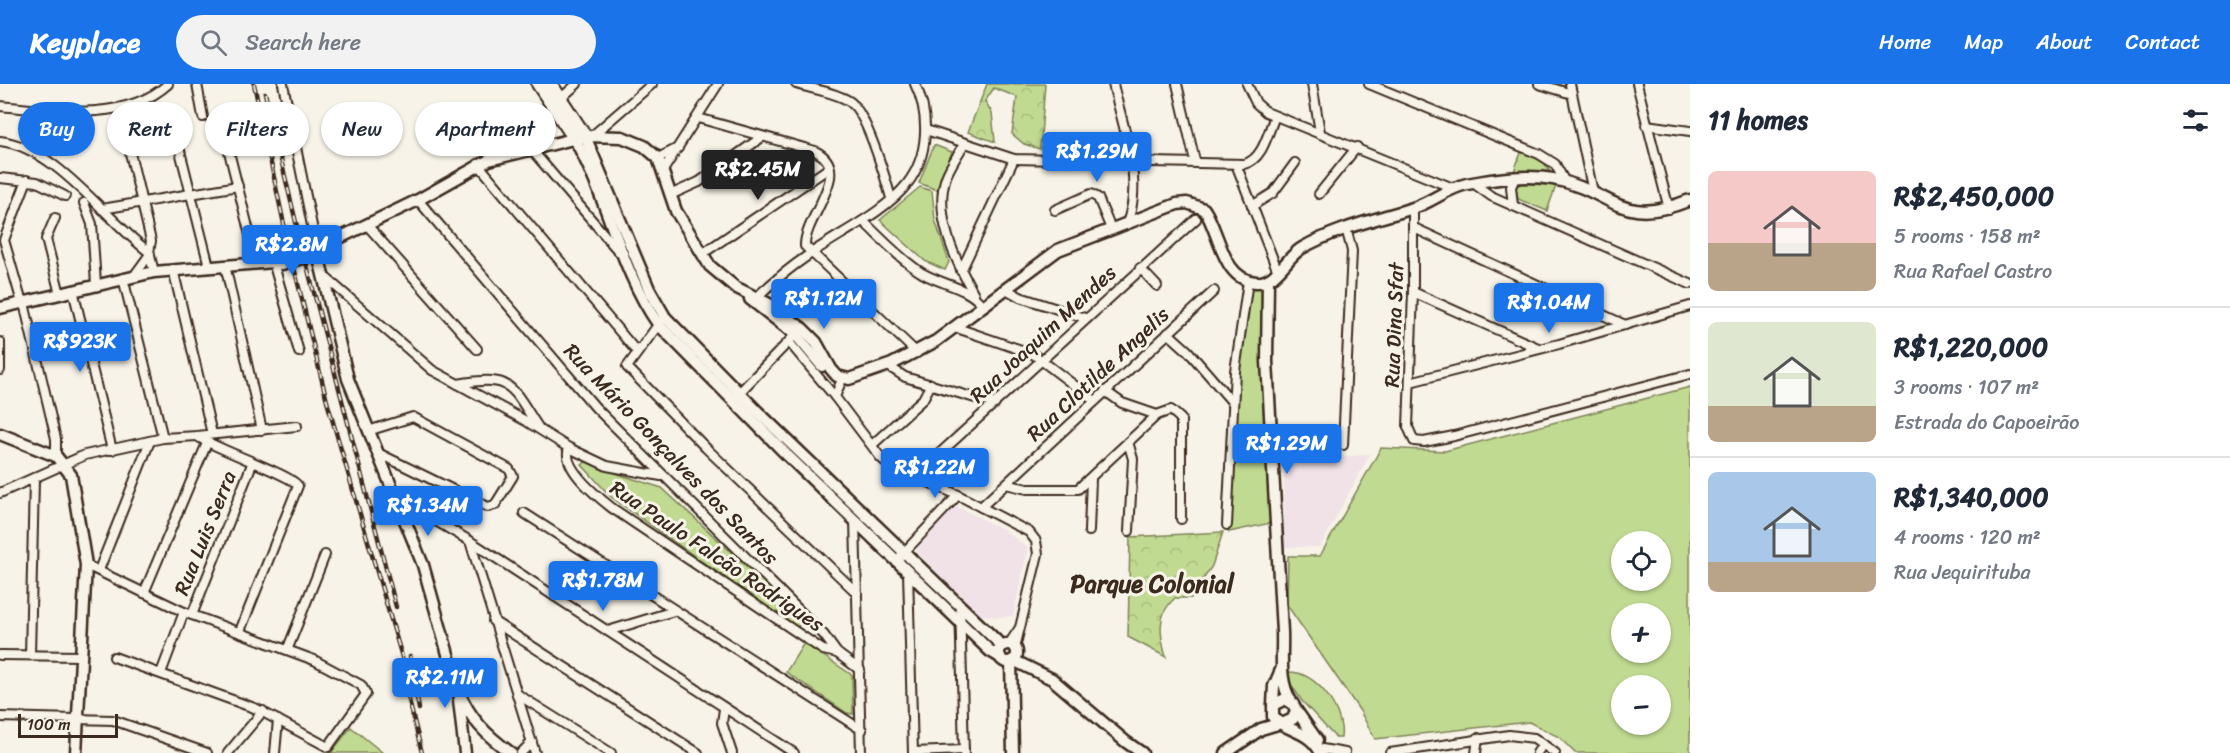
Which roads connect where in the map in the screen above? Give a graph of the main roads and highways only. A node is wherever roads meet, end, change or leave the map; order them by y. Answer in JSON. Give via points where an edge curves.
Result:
{"nodes":[{"id":1,"x":538,"y":84,"type":"edge"},
{"id":2,"x":551,"y":84,"type":"edge"}],
"edges":[{"from":1,"to":2,"type":"main road","via":[[584,137]]}]}
